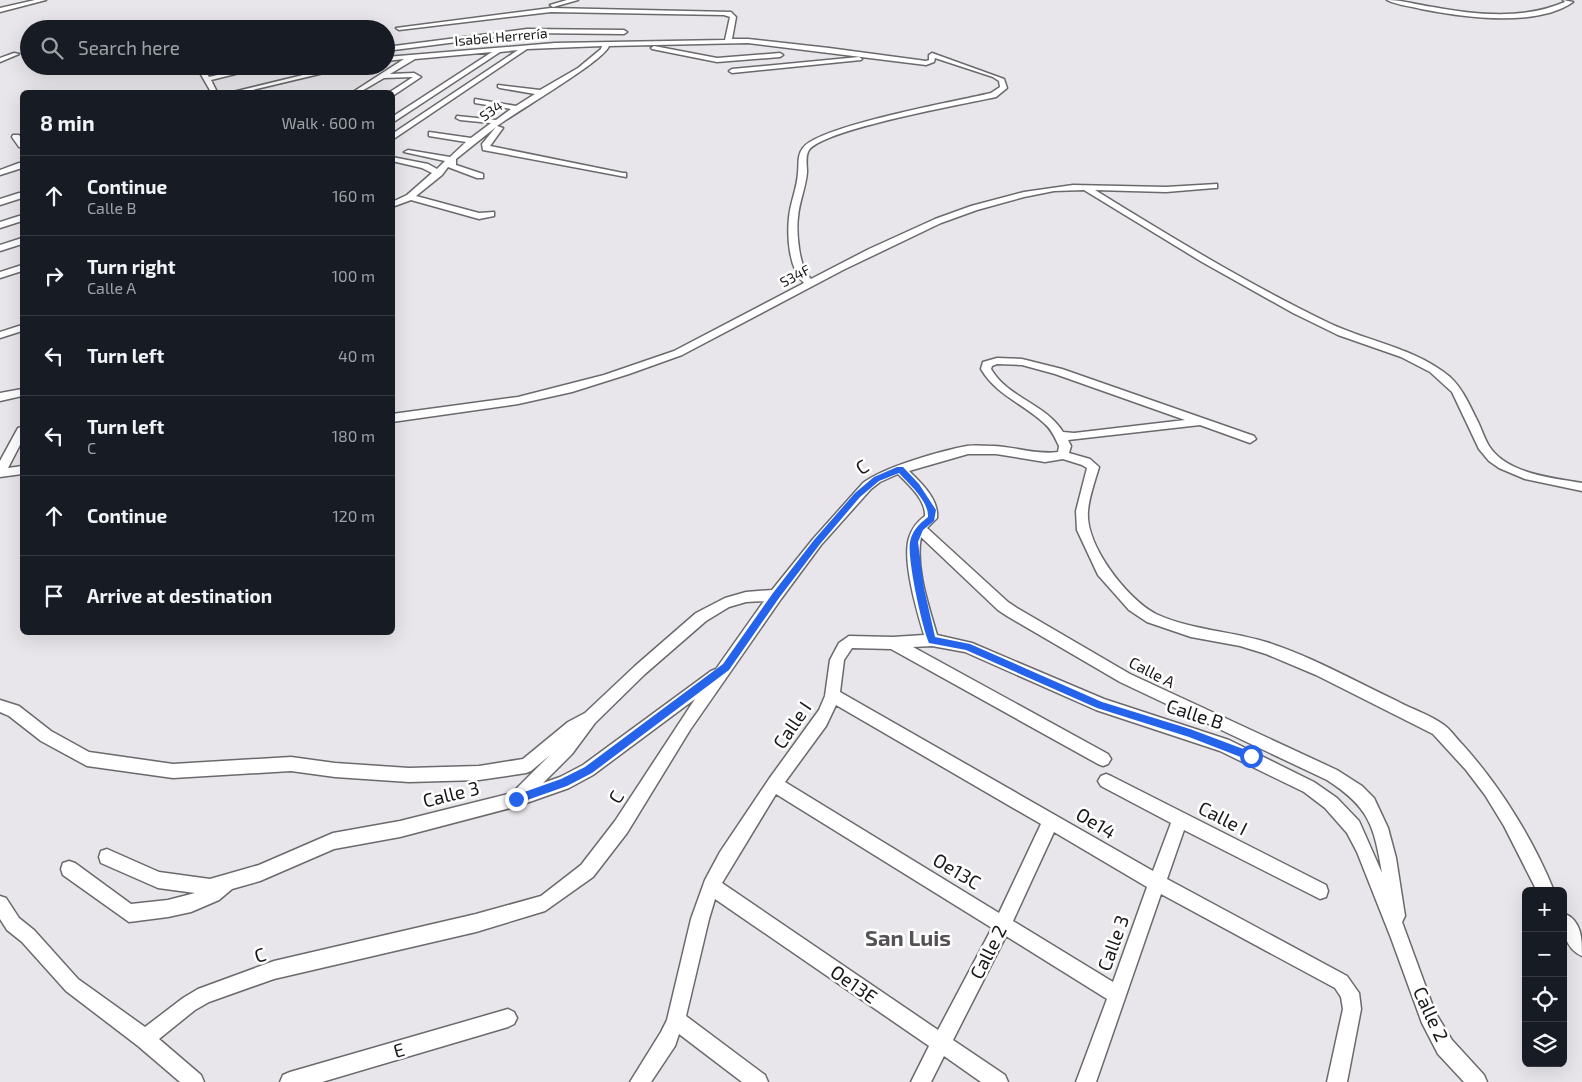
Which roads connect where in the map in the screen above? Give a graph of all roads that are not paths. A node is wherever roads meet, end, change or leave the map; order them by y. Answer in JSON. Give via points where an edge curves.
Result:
{"nodes":[{"id":1,"x":43,"y":0,"type":"edge"},
{"id":2,"x":575,"y":0,"type":"edge"},
{"id":3,"x":1390,"y":0,"type":"edge"},
{"id":4,"x":1566,"y":0,"type":"edge"},
{"id":5,"x":0,"y":10,"type":"edge"},
{"id":6,"x":527,"y":12,"type":"junction"},
{"id":7,"x":628,"y":22,"type":"junction"},
{"id":8,"x":398,"y":28,"type":"dead end"},
{"id":9,"x":514,"y":32,"type":"junction"},
{"id":10,"x":728,"y":41,"type":"junction"},
{"id":11,"x":619,"y":43,"type":"junction"},
{"id":12,"x":640,"y":43,"type":"junction"},
{"id":13,"x":775,"y":43,"type":"junction"},
{"id":14,"x":606,"y":44,"type":"junction"},
{"id":15,"x":406,"y":46,"type":"junction"},
{"id":16,"x":526,"y":47,"type":"junction"},
{"id":17,"x":395,"y":48,"type":"edge"},
{"id":18,"x":511,"y":49,"type":"junction"},
{"id":19,"x":499,"y":50,"type":"junction"},
{"id":20,"x":16,"y":54,"type":"dead end"},
{"id":21,"x":780,"y":55,"type":"junction"},
{"id":22,"x":411,"y":57,"type":"junction"},
{"id":23,"x":882,"y":57,"type":"junction"},
{"id":24,"x":395,"y":58,"type":"edge"},
{"id":25,"x":0,"y":60,"type":"edge"},
{"id":26,"x":786,"y":66,"type":"junction"},
{"id":27,"x":395,"y":68,"type":"edge"},
{"id":28,"x":732,"y":71,"type":"dead end"},
{"id":29,"x":205,"y":75,"type":"edge"},
{"id":30,"x":226,"y":75,"type":"edge"},
{"id":31,"x":301,"y":75,"type":"edge"},
{"id":32,"x":385,"y":75,"type":"edge"},
{"id":33,"x":382,"y":77,"type":"junction"},
{"id":34,"x":208,"y":79,"type":"junction"},
{"id":35,"x":500,"y":86,"type":"dead end"},
{"id":36,"x":213,"y":90,"type":"edge"},
{"id":37,"x":244,"y":90,"type":"edge"},
{"id":38,"x":359,"y":90,"type":"edge"},
{"id":39,"x":395,"y":92,"type":"edge"},
{"id":40,"x":543,"y":93,"type":"junction"},
{"id":41,"x":478,"y":101,"type":"dead end"},
{"id":42,"x":515,"y":110,"type":"junction"},
{"id":43,"x":460,"y":118,"type":"dead end"},
{"id":44,"x":395,"y":119,"type":"edge"},
{"id":45,"x":498,"y":122,"type":"junction"},
{"id":46,"x":432,"y":134,"type":"dead end"},
{"id":47,"x":395,"y":136,"type":"edge"},
{"id":48,"x":16,"y":137,"type":"dead end"},
{"id":49,"x":472,"y":141,"type":"junction"},
{"id":50,"x":20,"y":142,"type":"edge"},
{"id":51,"x":408,"y":152,"type":"dead end"},
{"id":52,"x":396,"y":159,"type":"dead end"},
{"id":53,"x":453,"y":160,"type":"junction"},
{"id":54,"x":20,"y":166,"type":"edge"},
{"id":55,"x":0,"y":173,"type":"edge"},
{"id":56,"x":439,"y":173,"type":"junction"},
{"id":57,"x":623,"y":174,"type":"dead end"},
{"id":58,"x":20,"y":175,"type":"edge"},
{"id":59,"x":480,"y":176,"type":"dead end"},
{"id":60,"x":0,"y":180,"type":"edge"},
{"id":61,"x":1214,"y":186,"type":"dead end"},
{"id":62,"x":1085,"y":187,"type":"junction"},
{"id":63,"x":20,"y":196,"type":"edge"},
{"id":64,"x":410,"y":197,"type":"junction"},
{"id":65,"x":0,"y":202,"type":"edge"},
{"id":66,"x":395,"y":204,"type":"edge"},
{"id":67,"x":491,"y":214,"type":"dead end"},
{"id":68,"x":20,"y":219,"type":"edge"},
{"id":69,"x":0,"y":225,"type":"edge"},
{"id":70,"x":20,"y":242,"type":"edge"},
{"id":71,"x":0,"y":248,"type":"edge"},
{"id":72,"x":20,"y":269,"type":"edge"},
{"id":73,"x":0,"y":276,"type":"edge"},
{"id":74,"x":812,"y":284,"type":"junction"},
{"id":75,"x":20,"y":329,"type":"edge"},
{"id":76,"x":0,"y":335,"type":"edge"},
{"id":77,"x":20,"y":393,"type":"edge"},
{"id":78,"x":0,"y":397,"type":"edge"},
{"id":79,"x":395,"y":418,"type":"edge"},
{"id":80,"x":1202,"y":422,"type":"junction"},
{"id":81,"x":20,"y":435,"type":"edge"},
{"id":82,"x":1059,"y":436,"type":"junction"},
{"id":83,"x":1250,"y":439,"type":"dead end"},
{"id":84,"x":1063,"y":455,"type":"junction"},
{"id":85,"x":900,"y":469,"type":"junction"},
{"id":86,"x":20,"y":470,"type":"edge"},
{"id":87,"x":0,"y":473,"type":"edge"},
{"id":88,"x":1582,"y":487,"type":"edge"},
{"id":89,"x":920,"y":528,"type":"junction"},
{"id":90,"x":776,"y":595,"type":"junction"},
{"id":91,"x":932,"y":640,"type":"junction"},
{"id":92,"x":893,"y":643,"type":"junction"},
{"id":93,"x":726,"y":667,"type":"junction"},
{"id":94,"x":832,"y":695,"type":"junction"},
{"id":95,"x":0,"y":706,"type":"edge"},
{"id":96,"x":590,"y":718,"type":"junction"},
{"id":97,"x":1103,"y":759,"type":"dead end"},
{"id":98,"x":1106,"y":781,"type":"dead end"},
{"id":99,"x":774,"y":784,"type":"junction"},
{"id":100,"x":516,"y":799,"type":"junction"},
{"id":101,"x":1180,"y":819,"type":"junction"},
{"id":102,"x":1050,"y":820,"type":"junction"},
{"id":103,"x":106,"y":857,"type":"dead end"},
{"id":104,"x":69,"y":869,"type":"dead end"},
{"id":105,"x":233,"y":880,"type":"junction"},
{"id":106,"x":1157,"y":883,"type":"junction"},
{"id":107,"x":710,"y":886,"type":"junction"},
{"id":108,"x":1544,"y":887,"type":"edge"},
{"id":109,"x":1320,"y":891,"type":"dead end"},
{"id":110,"x":0,"y":904,"type":"edge"},
{"id":111,"x":1003,"y":924,"type":"junction"},
{"id":112,"x":1567,"y":927,"type":"edge"},
{"id":113,"x":1400,"y":938,"type":"junction"},
{"id":114,"x":1582,"y":948,"type":"edge"},
{"id":115,"x":1117,"y":995,"type":"junction"},
{"id":116,"x":508,"y":1018,"type":"dead end"},
{"id":117,"x":676,"y":1020,"type":"junction"},
{"id":118,"x":145,"y":1039,"type":"junction"},
{"id":119,"x":941,"y":1044,"type":"junction"},
{"id":120,"x":194,"y":1082,"type":"edge"},
{"id":121,"x":290,"y":1082,"type":"edge"},
{"id":122,"x":640,"y":1082,"type":"edge"},
{"id":123,"x":758,"y":1082,"type":"edge"},
{"id":124,"x":921,"y":1082,"type":"edge"},
{"id":125,"x":998,"y":1082,"type":"edge"},
{"id":126,"x":1086,"y":1082,"type":"edge"},
{"id":127,"x":1337,"y":1082,"type":"edge"},
{"id":128,"x":1476,"y":1082,"type":"edge"}],
"edges":[{"from":1,"to":5,"type":"street"},
{"from":2,"to":6,"type":"street"},
{"from":3,"to":4,"type":"street","via":[[1438,10],[1512,17],[1570,2]]},
{"from":6,"to":7,"type":"street","via":[[570,10]]},
{"from":6,"to":8,"type":"street"},
{"from":6,"to":9,"type":"street","via":[[518,16]]},
{"from":7,"to":9,"type":"street"},
{"from":7,"to":10,"type":"street","via":[[732,14]]},
{"from":7,"to":11,"type":"street"},
{"from":9,"to":15,"type":"street"},
{"from":9,"to":18,"type":"street"},
{"from":10,"to":12,"type":"street"},
{"from":10,"to":13,"type":"street"},
{"from":11,"to":12,"type":"street","name":"Isabel Herrería"},
{"from":11,"to":14,"type":"street","name":"Isabel Herrería"},
{"from":12,"to":21,"type":"street","via":[[717,60]]},
{"from":13,"to":21,"type":"street"},
{"from":13,"to":23,"type":"street"},
{"from":14,"to":16,"type":"street","name":"Isabel Herrería"},
{"from":14,"to":40,"type":"street","name":"S34","via":[[604,50],[580,69]]},
{"from":15,"to":17,"type":"street"},
{"from":15,"to":22,"type":"street"},
{"from":16,"to":18,"type":"street","name":"Isabel Herrería"},
{"from":16,"to":47,"type":"street"},
{"from":18,"to":19,"type":"street","name":"Isabel Herrería"},
{"from":19,"to":22,"type":"street","name":"Isabel Herrería"},
{"from":19,"to":44,"type":"street"},
{"from":20,"to":25,"type":"street"},
{"from":21,"to":26,"type":"street"},
{"from":22,"to":24,"type":"street","name":"Isabel Herrería"},
{"from":22,"to":27,"type":"street"},
{"from":23,"to":26,"type":"street"},
{"from":23,"to":74,"type":"street","via":[[926,63],[932,61],[932,55],[936,56],[999,77],[1004,88],[993,95],[824,137],[805,149],[793,230],[801,273]]},
{"from":26,"to":28,"type":"street"},
{"from":29,"to":34,"type":"street"},
{"from":30,"to":34,"type":"street"},
{"from":31,"to":37,"type":"street"},
{"from":32,"to":33,"type":"street"},
{"from":33,"to":38,"type":"street"},
{"from":33,"to":39,"type":"street","via":[[417,76]]},
{"from":34,"to":36,"type":"street"},
{"from":35,"to":40,"type":"street"},
{"from":40,"to":42,"type":"street","name":"S34"},
{"from":41,"to":42,"type":"street"},
{"from":42,"to":45,"type":"street","name":"S34"},
{"from":42,"to":57,"type":"street","via":[[516,115],[490,138],[486,148]]},
{"from":43,"to":45,"type":"street"},
{"from":45,"to":49,"type":"street","name":"S34"},
{"from":46,"to":49,"type":"street"},
{"from":48,"to":50,"type":"street"},
{"from":49,"to":53,"type":"street","name":"S34"},
{"from":51,"to":53,"type":"street"},
{"from":52,"to":56,"type":"street"},
{"from":53,"to":56,"type":"street","name":"S34"},
{"from":53,"to":59,"type":"street","via":[[452,166]]},
{"from":54,"to":55,"type":"street"},
{"from":56,"to":64,"type":"street","name":"S34"},
{"from":58,"to":60,"type":"street"},
{"from":61,"to":62,"type":"street","name":"S34F","via":[[1185,189]]},
{"from":62,"to":74,"type":"street","name":"S34F","via":[[1037,192],[939,220]]},
{"from":62,"to":88,"type":"street","via":[[1312,319],[1425,365],[1456,390],[1486,449],[1499,463],[1527,474]]},
{"from":63,"to":65,"type":"street"},
{"from":64,"to":66,"type":"street","name":"S34"},
{"from":64,"to":67,"type":"street","via":[[480,216]]},
{"from":68,"to":69,"type":"street"},
{"from":70,"to":71,"type":"street"},
{"from":72,"to":73,"type":"street"},
{"from":74,"to":79,"type":"street","name":"S34F","via":[[678,353],[612,376],[494,405]]},
{"from":75,"to":76,"type":"street"},
{"from":77,"to":78,"type":"street"},
{"from":80,"to":82,"type":"street"},
{"from":80,"to":82,"type":"street","via":[[1058,371],[1022,362],[987,364],[988,375],[1050,423]]},
{"from":80,"to":83,"type":"street"},
{"from":81,"to":87,"type":"street"},
{"from":82,"to":84,"type":"street","via":[[1065,446]]},
{"from":84,"to":85,"type":"street","name":"C","via":[[1045,458],[979,448]]},
{"from":84,"to":108,"type":"street","via":[[1092,467],[1082,511],[1083,530],[1103,571],[1134,606],[1152,618],[1191,631],[1268,649],[1351,685],[1438,729],[1490,790]]},
{"from":85,"to":89,"type":"street","via":[[932,510],[931,518]]},
{"from":85,"to":90,"type":"street","name":"C","via":[[876,479],[858,495]]},
{"from":86,"to":87,"type":"street"},
{"from":89,"to":91,"type":"street","via":[[915,536],[914,552]]},
{"from":89,"to":113,"type":"street","name":"Calle A","via":[[1012,612],[1125,678],[1332,775],[1356,791],[1368,802],[1382,830]]},
{"from":90,"to":93,"type":"street","name":"C"},
{"from":90,"to":96,"type":"street","name":"Calle 3","via":[[746,597],[725,603],[701,617]]},
{"from":91,"to":92,"type":"street","name":"Calle B"},
{"from":91,"to":113,"type":"street","name":"Calle B","via":[[967,647],[1101,705],[1224,745],[1309,787],[1332,803],[1353,827]]},
{"from":92,"to":94,"type":"street","name":"Calle I","via":[[854,641],[845,644],[837,660]]},
{"from":92,"to":97,"type":"street","name":"Calle I"},
{"from":93,"to":100,"type":"street","via":[[588,770],[564,783]]},
{"from":93,"to":118,"type":"street","name":"C","via":[[621,827],[587,871],[546,903],[476,924],[274,970],[204,995]]},
{"from":94,"to":99,"type":"street","name":"Calle I","via":[[822,721]]},
{"from":94,"to":102,"type":"street","name":"Oe14"},
{"from":95,"to":96,"type":"street","via":[[14,711],[46,736],[87,759],[173,771],[291,764],[409,775],[479,773],[526,766],[573,727]]},
{"from":96,"to":100,"type":"street","name":"Calle 3","via":[[567,750]]},
{"from":98,"to":101,"type":"street","name":"Calle I"},
{"from":99,"to":107,"type":"street","name":"Calle I"},
{"from":99,"to":111,"type":"street","name":"Oe13C"},
{"from":100,"to":105,"type":"street","name":"Calle 3","via":[[333,841],[260,873]]},
{"from":101,"to":106,"type":"street","name":"Calle 3"},
{"from":101,"to":109,"type":"street","name":"Calle I"},
{"from":102,"to":106,"type":"street","name":"Oe14"},
{"from":102,"to":111,"type":"street","name":"Calle 2"},
{"from":103,"to":105,"type":"street","name":"Calle 3","via":[[158,880],[185,885],[210,887]]},
{"from":104,"to":105,"type":"street","via":[[129,913],[179,908],[209,898]]},
{"from":106,"to":115,"type":"street","name":"Calle 3"},
{"from":106,"to":127,"type":"street","name":"Oe14","via":[[1341,982],[1350,994],[1352,1009]]},
{"from":107,"to":117,"type":"street","name":"Calle I"},
{"from":107,"to":119,"type":"street","name":"Oe13E"},
{"from":110,"to":118,"type":"street","via":[[13,924],[72,984]]},
{"from":111,"to":115,"type":"street","name":"Oe13C"},
{"from":111,"to":119,"type":"street","name":"Calle 2"},
{"from":112,"to":114,"type":"street"},
{"from":113,"to":128,"type":"street","name":"Calle 2","via":[[1428,1016],[1445,1046]]},
{"from":115,"to":126,"type":"street","name":"Calle 3"},
{"from":116,"to":121,"type":"street","name":"E"},
{"from":117,"to":122,"type":"street","name":"Calle I","via":[[668,1039]]},
{"from":117,"to":123,"type":"street"},
{"from":118,"to":120,"type":"street"},
{"from":119,"to":124,"type":"street","name":"Calle 2"},
{"from":119,"to":125,"type":"street","name":"Oe13E"}]}
